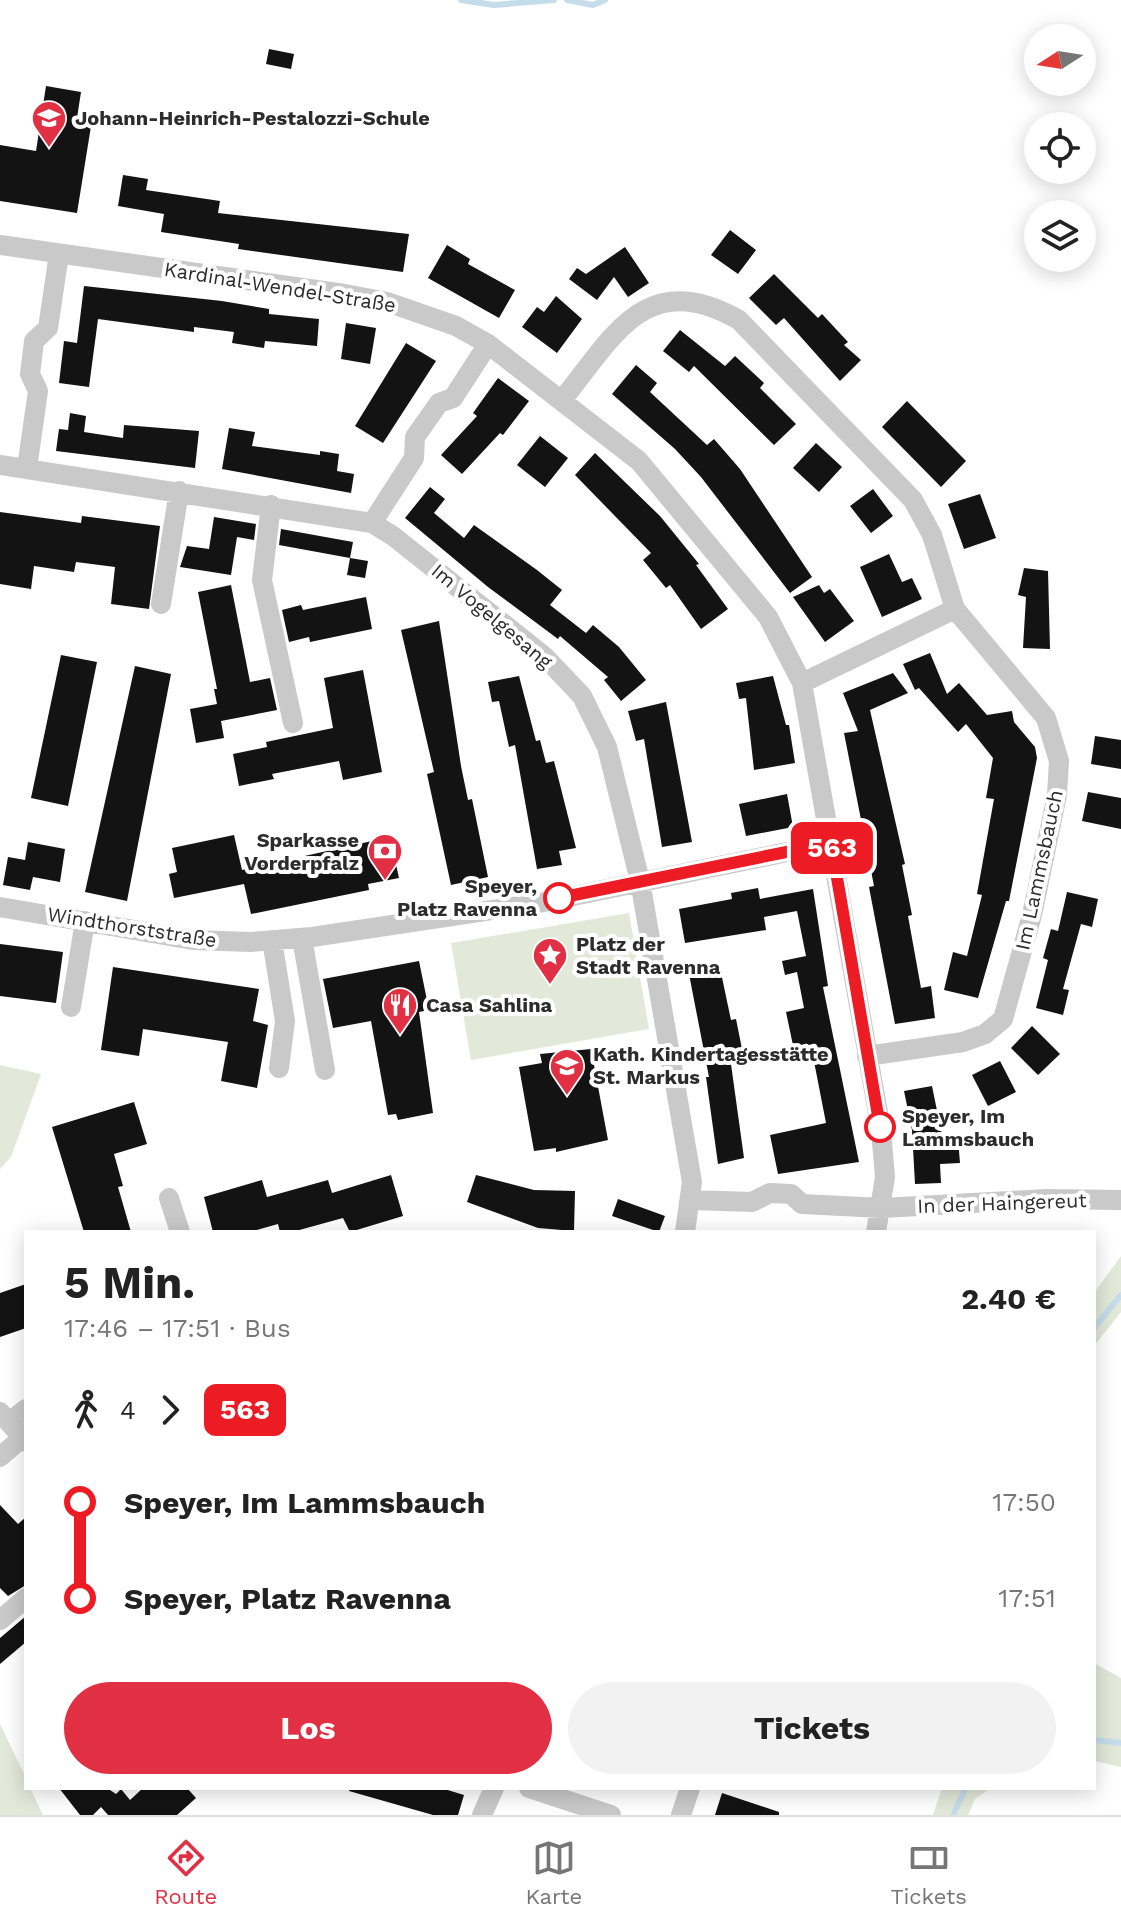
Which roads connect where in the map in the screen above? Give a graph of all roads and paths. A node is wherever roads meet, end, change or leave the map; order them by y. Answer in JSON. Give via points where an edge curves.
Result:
{"nodes":[{"id":1,"x":0,"y":245,"type":"edge"},
{"id":2,"x":59,"y":254,"type":"junction"},
{"id":3,"x":488,"y":344,"type":"junction"},
{"id":4,"x":562,"y":400,"type":"junction"},
{"id":5,"x":0,"y":465,"type":"edge"},
{"id":6,"x":27,"y":468,"type":"junction"},
{"id":7,"x":179,"y":491,"type":"junction"},
{"id":8,"x":271,"y":505,"type":"junction"},
{"id":9,"x":372,"y":523,"type":"junction"},
{"id":10,"x":161,"y":604,"type":"dead end"},
{"id":11,"x":955,"y":609,"type":"junction"},
{"id":12,"x":802,"y":683,"type":"junction"},
{"id":13,"x":293,"y":723,"type":"dead end"},
{"id":14,"x":831,"y":843,"type":"junction"},
{"id":15,"x":640,"y":881,"type":"junction"},
{"id":16,"x":0,"y":907,"type":"edge"},
{"id":17,"x":85,"y":921,"type":"junction"},
{"id":18,"x":302,"y":938,"type":"junction"},
{"id":19,"x":272,"y":940,"type":"junction"},
{"id":20,"x":71,"y":1007,"type":"dead end"},
{"id":21,"x":867,"y":1056,"type":"junction"},
{"id":22,"x":279,"y":1068,"type":"dead end"},
{"id":23,"x":325,"y":1070,"type":"dead end"},
{"id":24,"x":169,"y":1198,"type":"dead end"},
{"id":25,"x":691,"y":1200,"type":"junction"},
{"id":26,"x":1121,"y":1200,"type":"edge"},
{"id":27,"x":882,"y":1208,"type":"junction"},
{"id":28,"x":179,"y":1230,"type":"edge"},
{"id":29,"x":685,"y":1230,"type":"edge"},
{"id":30,"x":876,"y":1230,"type":"edge"},
{"id":31,"x":14,"y":1429,"type":"edge"},
{"id":32,"x":0,"y":1457,"type":"edge"},
{"id":33,"x":24,"y":1600,"type":"edge"},
{"id":34,"x":0,"y":1620,"type":"edge"},
{"id":35,"x":493,"y":1790,"type":"edge"},
{"id":36,"x":535,"y":1790,"type":"edge"},
{"id":37,"x":689,"y":1790,"type":"edge"},
{"id":38,"x":482,"y":1815,"type":"edge"},
{"id":39,"x":611,"y":1815,"type":"edge"},
{"id":40,"x":681,"y":1815,"type":"edge"}],
"edges":[{"from":1,"to":2,"type":"street","name":"Kardinal-Wendel-Straße"},
{"from":2,"to":3,"type":"street","name":"Kardinal-Wendel-Straße","via":[[387,302],[456,326]]},
{"from":2,"to":6,"type":"street","via":[[48,328],[34,341],[30,374],[38,391]]},
{"from":3,"to":4,"type":"street","name":"Kardinal-Wendel-Straße"},
{"from":3,"to":9,"type":"street","via":[[453,398],[439,403],[415,437],[414,458]]},
{"from":4,"to":11,"type":"street","name":"Im Lammsbauch","via":[[631,316],[669,302],[717,307],[739,320],[913,500],[932,535]]},
{"from":4,"to":12,"type":"street","name":"Kardinal-Wendel-Straße","via":[[665,488],[768,617]]},
{"from":5,"to":6,"type":"street","name":"Im Vogelgesang"},
{"from":6,"to":7,"type":"street","name":"Im Vogelgesang"},
{"from":7,"to":8,"type":"street","name":"Im Vogelgesang"},
{"from":7,"to":10,"type":"street"},
{"from":8,"to":9,"type":"street","name":"Im Vogelgesang"},
{"from":8,"to":13,"type":"street","via":[[262,580]]},
{"from":9,"to":15,"type":"street","name":"Im Vogelgesang","via":[[544,656],[582,696],[607,747]]},
{"from":11,"to":12,"type":"street"},
{"from":11,"to":21,"type":"street","name":"Im Lammsbauch","via":[[1046,718],[1059,761],[1057,795],[1003,1019],[985,1034],[963,1042]]},
{"from":12,"to":14,"type":"street","name":"Kardinal-Wendel-Straße"},
{"from":14,"to":15,"type":"street","name":"Windthorststraße"},
{"from":14,"to":21,"type":"street","name":"Kardinal-Wendel-Straße"},
{"from":15,"to":18,"type":"street","name":"Windthorststraße","via":[[539,903]]},
{"from":15,"to":25,"type":"street","name":"Im Vogelgesang"},
{"from":16,"to":17,"type":"street","name":"Windthorststraße"},
{"from":17,"to":19,"type":"street","name":"Windthorststraße","via":[[193,940]]},
{"from":17,"to":20,"type":"street"},
{"from":18,"to":19,"type":"street","name":"Windthorststraße"},
{"from":18,"to":23,"type":"street"},
{"from":19,"to":22,"type":"street","via":[[285,1021]]},
{"from":21,"to":27,"type":"street","name":"Kardinal-Wendel-Straße","via":[[881,1130]]},
{"from":24,"to":28,"type":"street"},
{"from":25,"to":27,"type":"street","name":"In der Haingereut","via":[[752,1202],[770,1193],[791,1194],[802,1204]]},
{"from":25,"to":29,"type":"street","name":"Im Vogelgesang"},
{"from":26,"to":27,"type":"street","name":"In der Haingereut"},
{"from":27,"to":30,"type":"street","name":"Kardinal-Wendel-Straße"},
{"from":31,"to":32,"type":"street"},
{"from":33,"to":34,"type":"street"},
{"from":35,"to":38,"type":"street"},
{"from":36,"to":39,"type":"street"},
{"from":37,"to":40,"type":"street"}]}
